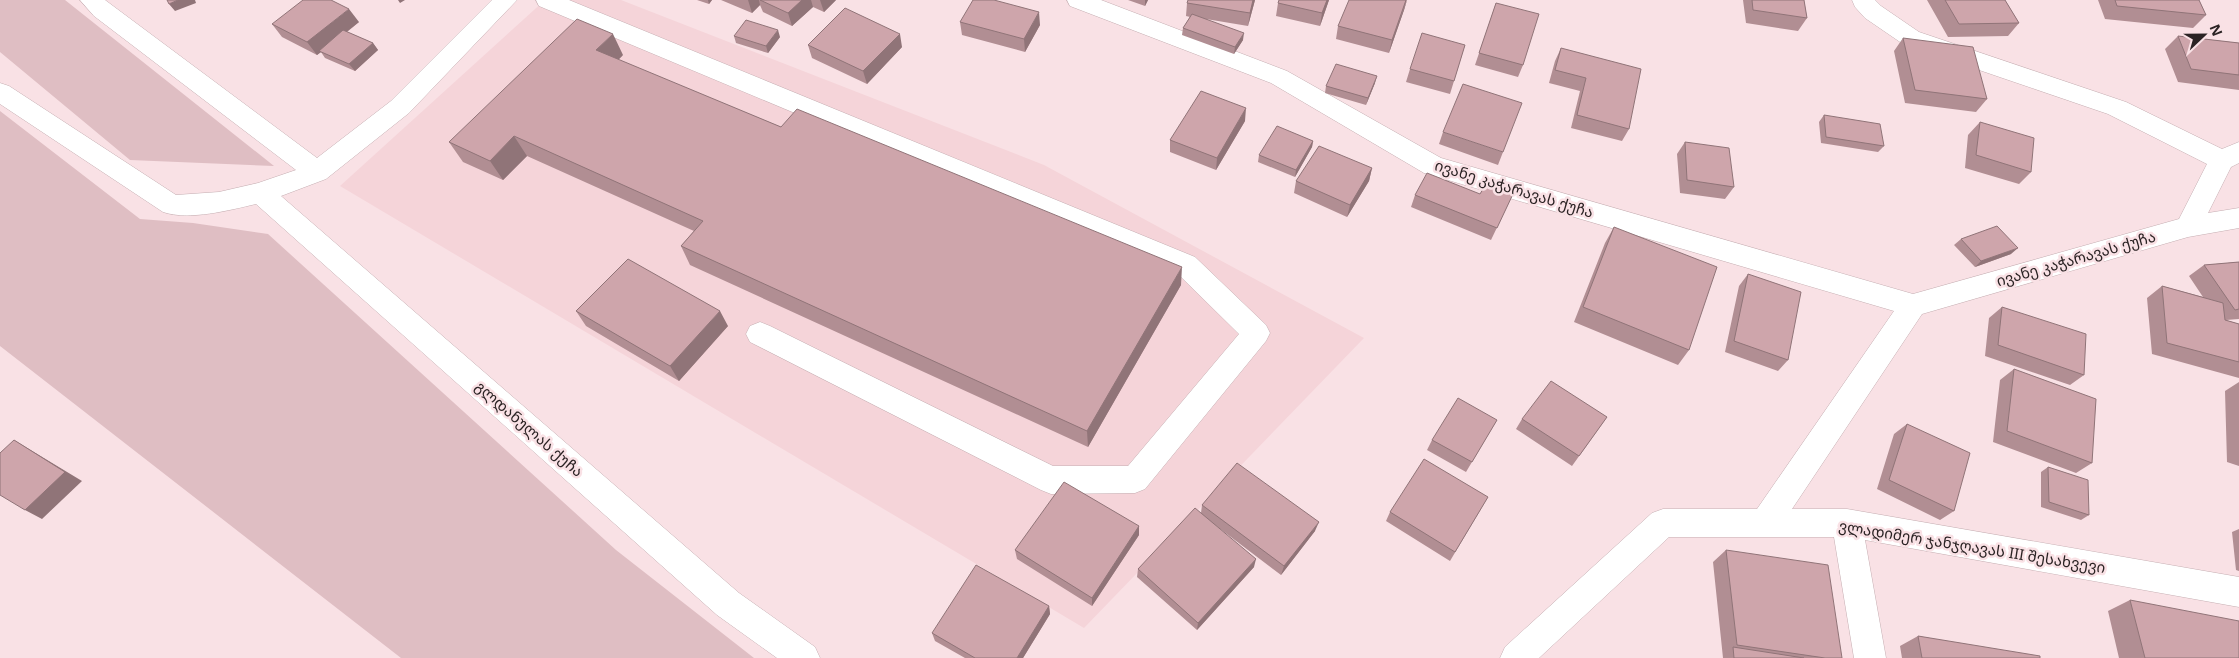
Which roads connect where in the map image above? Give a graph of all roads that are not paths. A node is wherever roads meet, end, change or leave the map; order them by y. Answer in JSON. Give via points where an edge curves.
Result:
{"nodes":[{"id":1,"x":92,"y":0,"type":"edge"},
{"id":2,"x":506,"y":0,"type":"edge"},
{"id":3,"x":548,"y":0,"type":"edge"},
{"id":4,"x":1078,"y":0,"type":"edge"},
{"id":5,"x":1862,"y":1,"type":"dead end"},
{"id":6,"x":0,"y":92,"type":"edge"},
{"id":7,"x":2231,"y":156,"type":"edge"},
{"id":8,"x":317,"y":172,"type":"junction"},
{"id":9,"x":261,"y":193,"type":"junction"},
{"id":10,"x":2239,"y":218,"type":"edge"},
{"id":11,"x":2188,"y":227,"type":"junction"},
{"id":12,"x":1913,"y":306,"type":"junction"},
{"id":13,"x":760,"y":334,"type":"dead end"},
{"id":14,"x":1847,"y":523,"type":"junction"},
{"id":15,"x":1764,"y":524,"type":"junction"},
{"id":16,"x":2239,"y":592,"type":"edge"},
{"id":17,"x":804,"y":658,"type":"edge"},
{"id":18,"x":1516,"y":658,"type":"edge"},
{"id":19,"x":1870,"y":658,"type":"edge"}],
"edges":[{"from":1,"to":8,"type":"street"},
{"from":2,"to":8,"type":"street","via":[[400,107]]},
{"from":3,"to":13,"type":"street","via":[[1186,265],[1256,333],[1135,479],[1050,480]]},
{"from":4,"to":12,"type":"street","name":"ივანე კაჭარავას ქუჩა","via":[[1279,77],[1433,166]]},
{"from":5,"to":7,"type":"street","via":[[1911,38],[2117,108]]},
{"from":6,"to":9,"type":"street","via":[[172,204],[219,202]]},
{"from":7,"to":11,"type":"street"},
{"from":8,"to":9,"type":"street"},
{"from":9,"to":17,"type":"street","name":"გლდანულას ქუჩა","via":[[728,604]]},
{"from":10,"to":11,"type":"street","name":"ივანე კაჭარავას ქუჩა"},
{"from":11,"to":12,"type":"street","name":"ივანე კაჭარავას ქუჩა"},
{"from":12,"to":15,"type":"street"},
{"from":14,"to":15,"type":"street","name":"ვლადიმერ ჯანჯღავას III შესახვევი"},
{"from":14,"to":16,"type":"street","name":"ვლადიმერ ჯანჯღავას III შესახვევი"},
{"from":14,"to":19,"type":"street"},
{"from":15,"to":18,"type":"street","name":"ვლადიმერ ჯანჯღავას III შესახვევი","via":[[1663,523]]}]}
